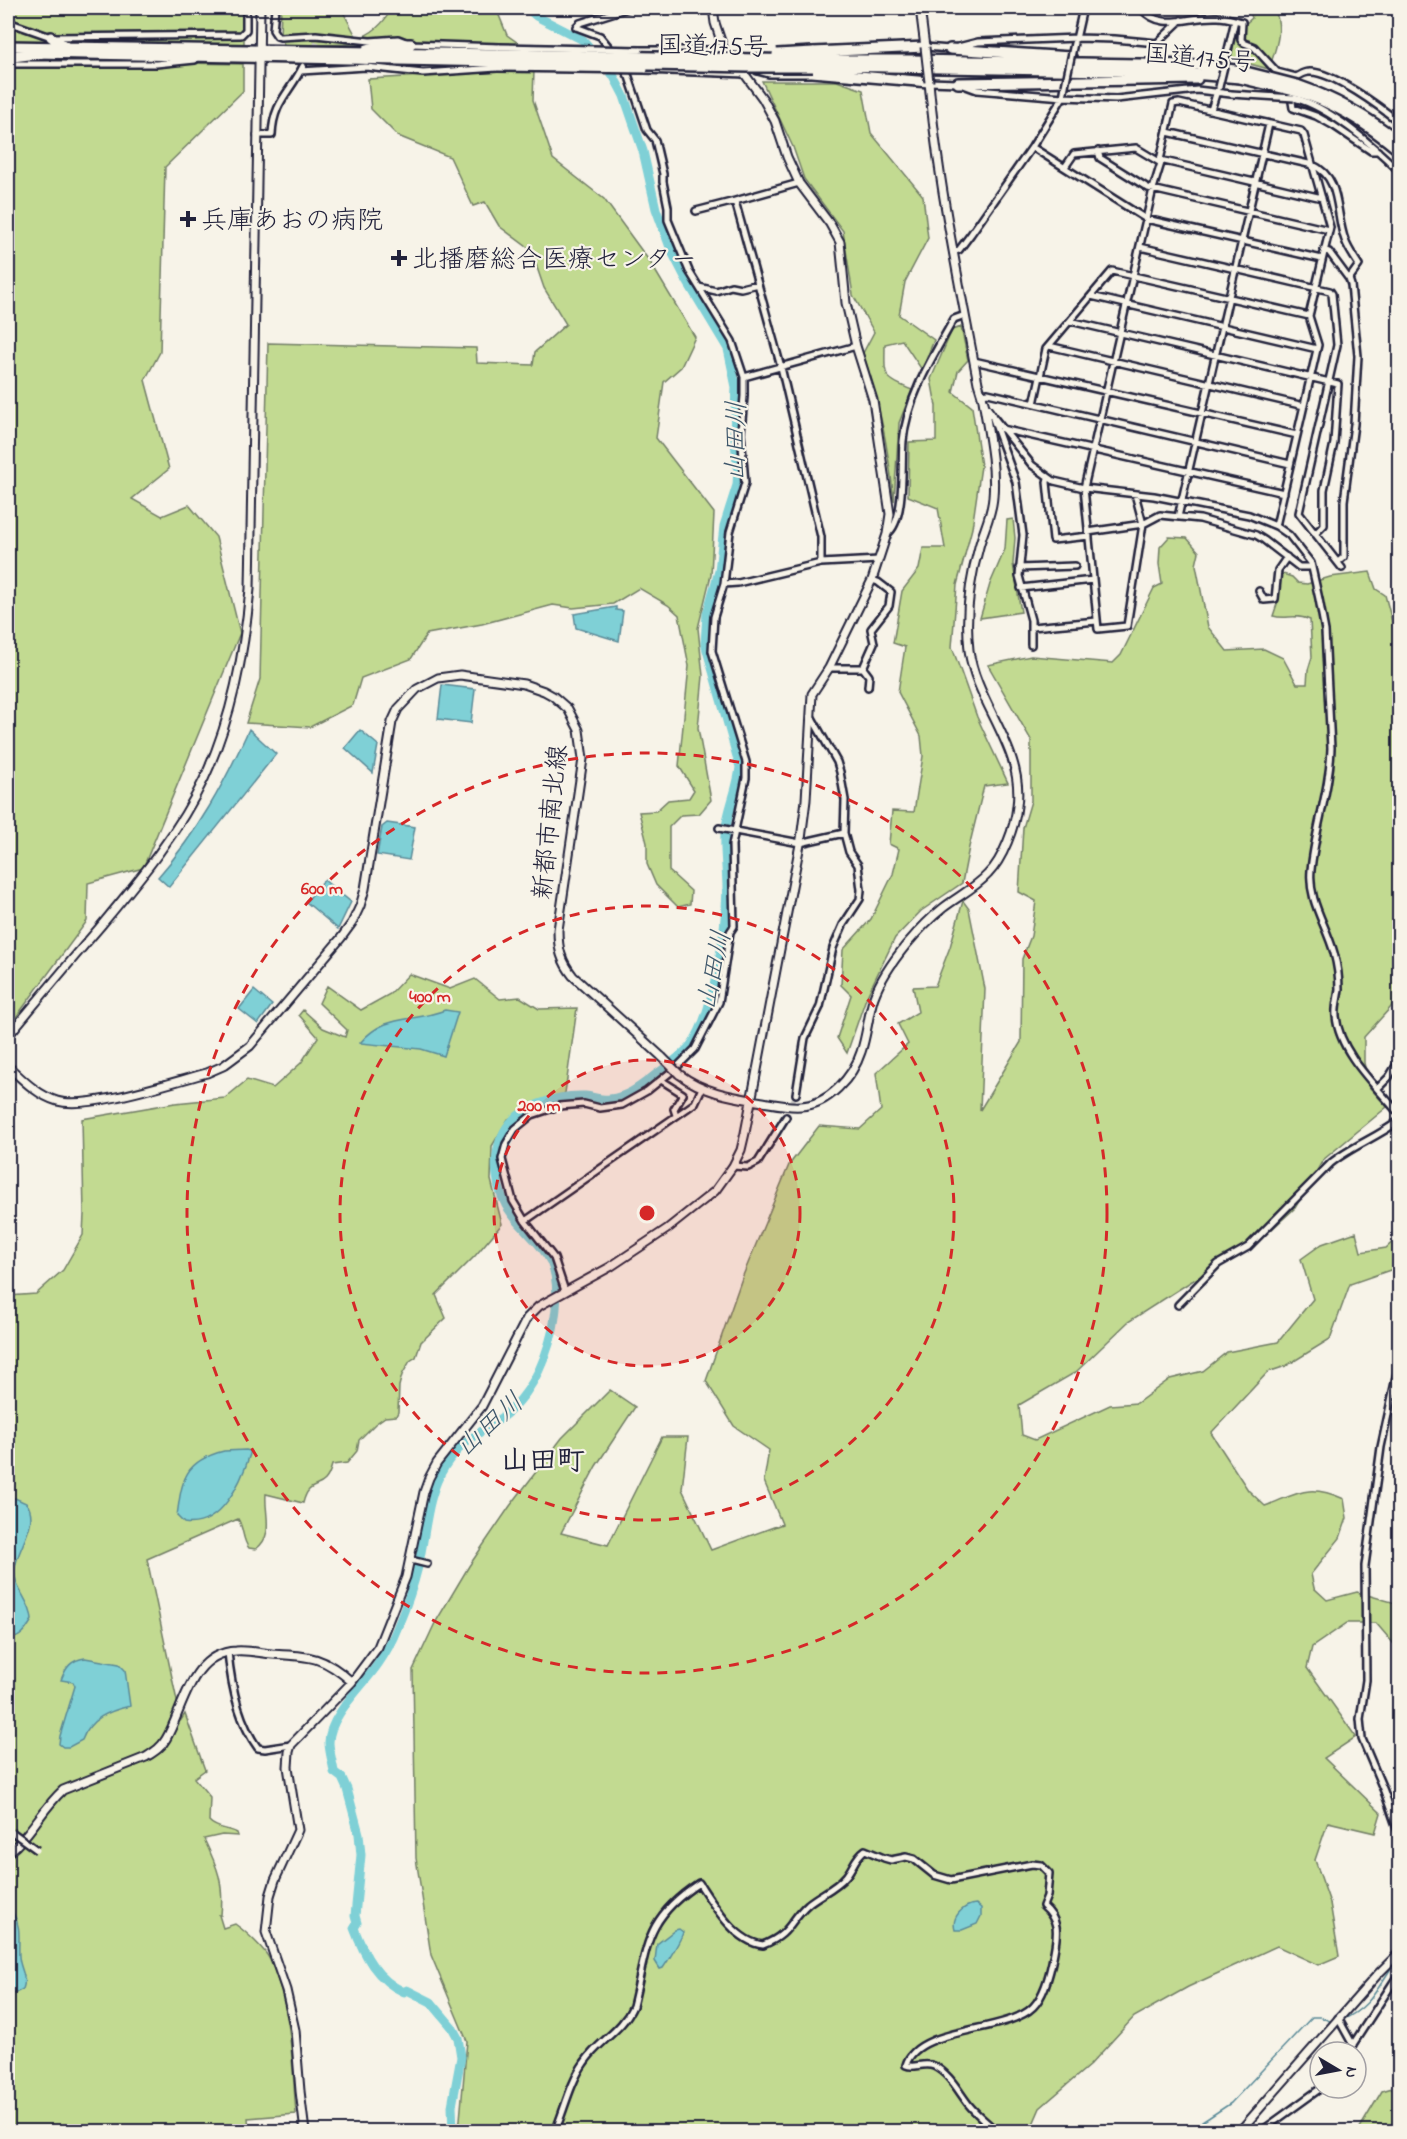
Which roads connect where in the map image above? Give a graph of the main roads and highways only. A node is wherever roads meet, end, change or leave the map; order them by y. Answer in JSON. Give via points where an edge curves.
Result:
{"nodes":[{"id":1,"x":51,"y":36,"type":"road end"},
{"id":2,"x":411,"y":44,"type":"road end"},
{"id":3,"x":8,"y":46,"type":"edge"},
{"id":4,"x":68,"y":47,"type":"junction"},
{"id":5,"x":924,"y":47,"type":"road end"},
{"id":6,"x":950,"y":49,"type":"road end"},
{"id":7,"x":353,"y":52,"type":"junction"},
{"id":8,"x":41,"y":53,"type":"joint"},
{"id":9,"x":259,"y":54,"type":"junction"},
{"id":10,"x":8,"y":55,"type":"edge"},
{"id":11,"x":499,"y":58,"type":"junction"},
{"id":12,"x":813,"y":63,"type":"junction"},
{"id":13,"x":1215,"y":67,"type":"junction"},
{"id":14,"x":1241,"y":75,"type":"junction"},
{"id":15,"x":1229,"y":77,"type":"junction"},
{"id":16,"x":929,"y":82,"type":"road end"},
{"id":17,"x":958,"y":82,"type":"road end"},
{"id":18,"x":1295,"y":88,"type":"junction"},
{"id":19,"x":1400,"y":142,"type":"edge"},
{"id":20,"x":1400,"y":151,"type":"edge"}],
"edges":[{"from":1,"to":4,"type":"highway"},
{"from":2,"to":7,"type":"highway","via":[[386,44]]},
{"from":3,"to":4,"type":"highway","name":"国道175号"},
{"from":4,"to":9,"type":"highway","name":"国道175号"},
{"from":5,"to":12,"type":"highway"},
{"from":6,"to":13,"type":"highway","via":[[1194,61]]},
{"from":7,"to":9,"type":"highway","name":"国道175号"},
{"from":7,"to":11,"type":"highway","name":"国道175号"},
{"from":8,"to":9,"type":"highway","name":"国道175号","via":[[215,57]]},
{"from":8,"to":10,"type":"highway"},
{"from":9,"to":11,"type":"highway","name":"国道175号","via":[[420,60]]},
{"from":11,"to":12,"type":"highway","name":"国道175号","bridge":true},
{"from":11,"to":12,"type":"highway","name":"国道175号","bridge":true,"via":[[747,71]]},
{"from":12,"to":13,"type":"highway","name":"国道175号","via":[[911,60]]},
{"from":12,"to":15,"type":"highway","name":"国道175号","via":[[1170,72]]},
{"from":12,"to":16,"type":"highway"},
{"from":13,"to":14,"type":"highway","name":"国道175号"},
{"from":14,"to":15,"type":"highway","name":"国道175号"},
{"from":14,"to":18,"type":"highway","name":"国道175号","bridge":true},
{"from":15,"to":17,"type":"highway"},
{"from":18,"to":19,"type":"highway","name":"国道175号","via":[[1324,94]]},
{"from":18,"to":20,"type":"highway","name":"国道175号","via":[[1370,128]]}]}
